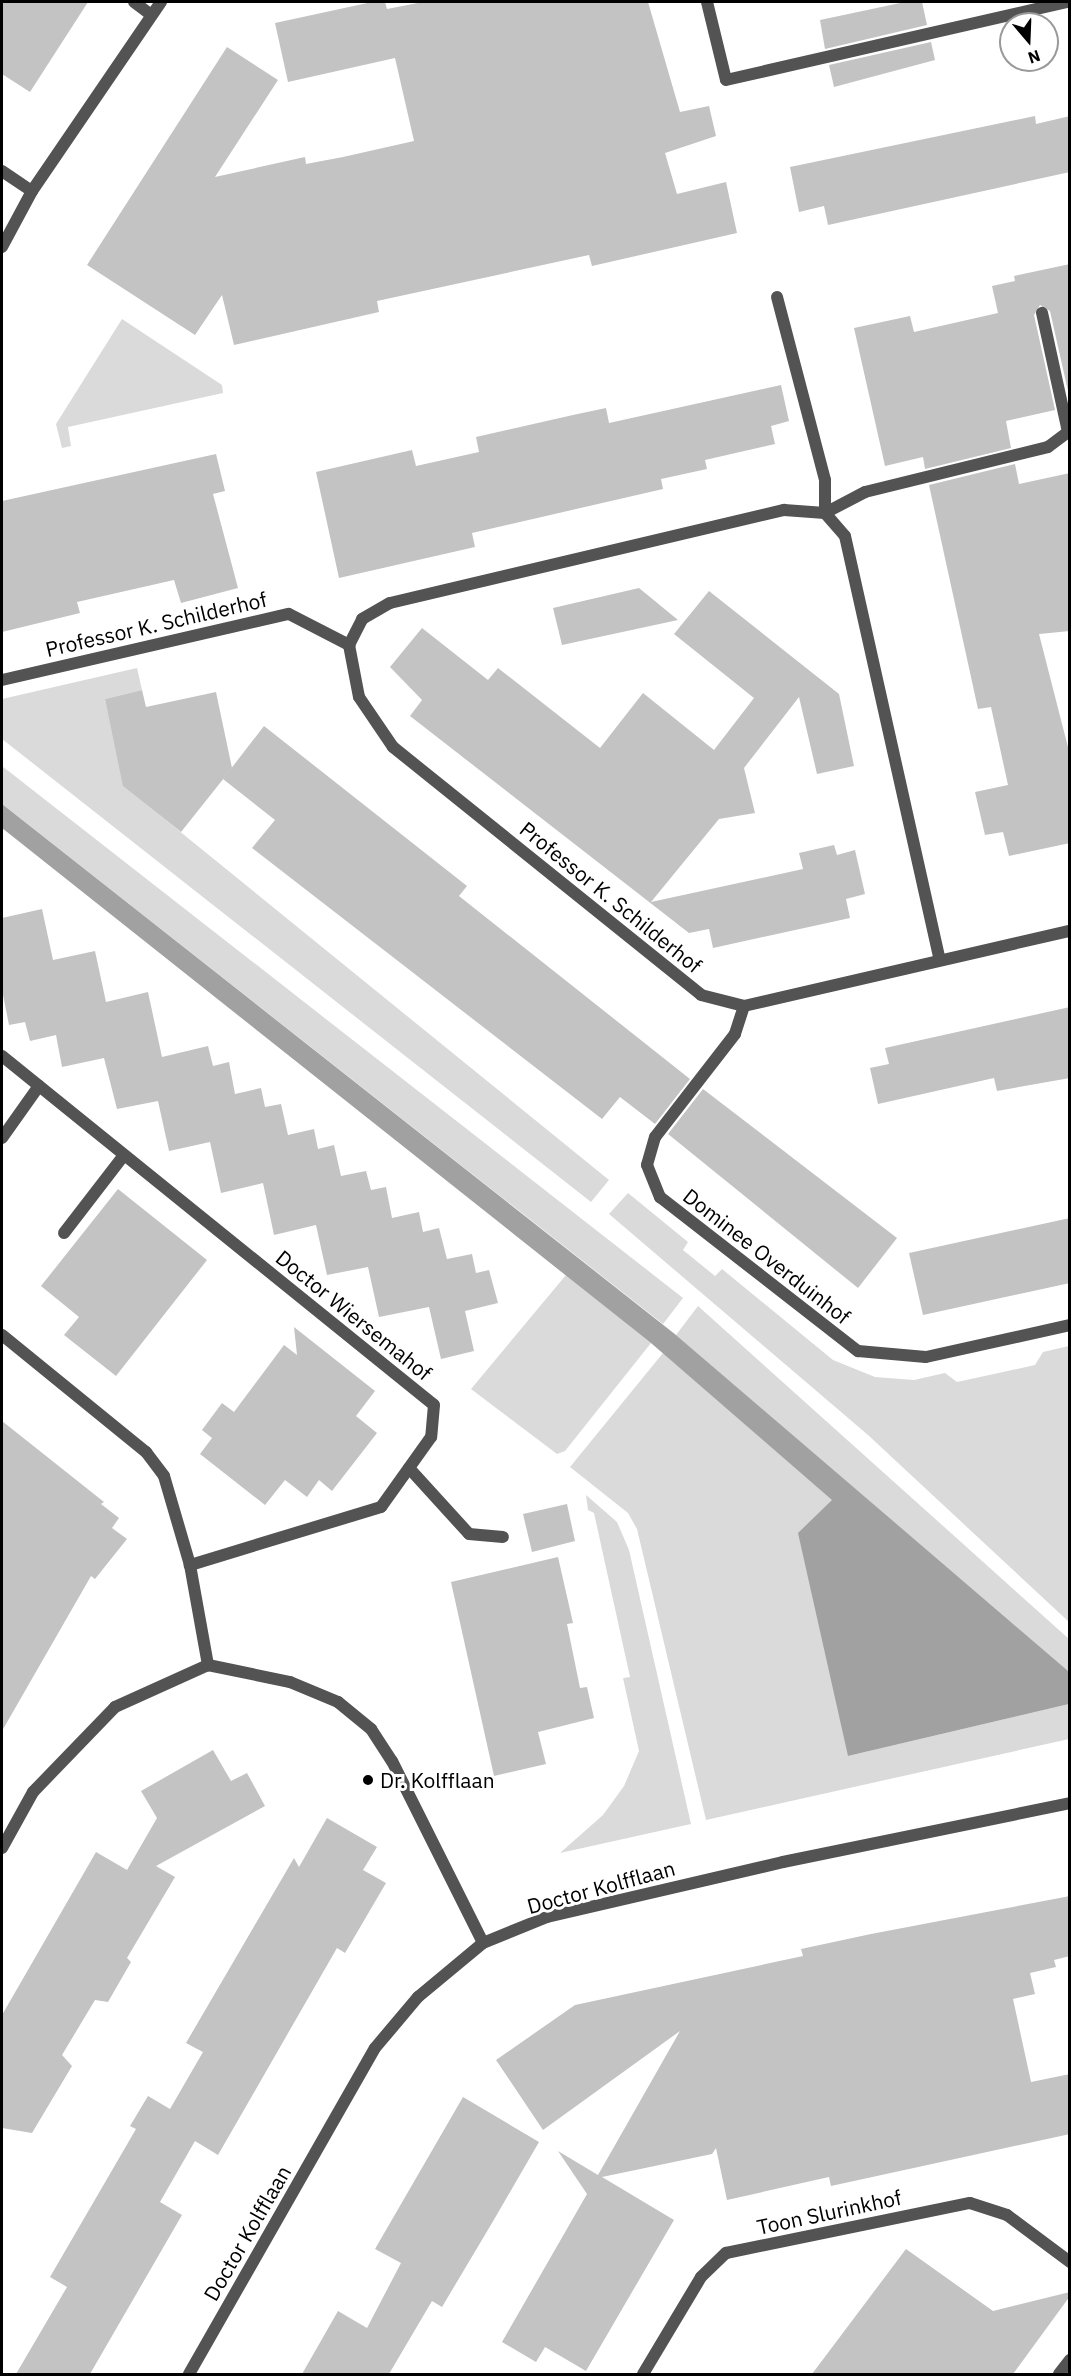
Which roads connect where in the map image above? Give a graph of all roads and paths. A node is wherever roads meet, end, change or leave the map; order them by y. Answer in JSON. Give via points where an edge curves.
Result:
{"nodes":[{"id":1,"x":134,"y":2,"type":"edge"},
{"id":2,"x":161,"y":2,"type":"edge"},
{"id":3,"x":707,"y":2,"type":"edge"},
{"id":4,"x":1066,"y":2,"type":"edge"},
{"id":5,"x":150,"y":14,"type":"junction"},
{"id":6,"x":2,"y":171,"type":"edge"},
{"id":7,"x":32,"y":190,"type":"junction"},
{"id":8,"x":2,"y":246,"type":"edge"},
{"id":9,"x":777,"y":297,"type":"dead end"},
{"id":10,"x":1042,"y":313,"type":"dead end"},
{"id":11,"x":825,"y":513,"type":"junction"},
{"id":12,"x":349,"y":645,"type":"junction"},
{"id":13,"x":2,"y":680,"type":"edge"},
{"id":14,"x":1070,"y":930,"type":"edge"},
{"id":15,"x":939,"y":958,"type":"junction"},
{"id":16,"x":744,"y":1006,"type":"junction"},
{"id":17,"x":2,"y":1056,"type":"edge"},
{"id":18,"x":39,"y":1086,"type":"junction"},
{"id":19,"x":2,"y":1138,"type":"edge"},
{"id":20,"x":124,"y":1155,"type":"junction"},
{"id":21,"x":64,"y":1233,"type":"dead end"},
{"id":22,"x":1070,"y":1325,"type":"edge"},
{"id":23,"x":2,"y":1335,"type":"edge"},
{"id":24,"x":409,"y":1468,"type":"junction"},
{"id":25,"x":503,"y":1537,"type":"dead end"},
{"id":26,"x":190,"y":1565,"type":"junction"},
{"id":27,"x":208,"y":1665,"type":"junction"},
{"id":28,"x":1070,"y":1803,"type":"edge"},
{"id":29,"x":2,"y":1848,"type":"edge"},
{"id":30,"x":483,"y":1943,"type":"junction"},
{"id":31,"x":1070,"y":2262,"type":"edge"},
{"id":32,"x":1070,"y":2361,"type":"edge"},
{"id":33,"x":189,"y":2374,"type":"edge"},
{"id":34,"x":643,"y":2374,"type":"edge"},
{"id":35,"x":1059,"y":2374,"type":"edge"}],
"edges":[{"from":1,"to":5,"type":"street"},
{"from":2,"to":5,"type":"street"},
{"from":3,"to":4,"type":"street","via":[[726,80]]},
{"from":5,"to":7,"type":"street"},
{"from":6,"to":7,"type":"street"},
{"from":7,"to":8,"type":"street"},
{"from":9,"to":11,"type":"street","via":[[825,480]]},
{"from":10,"to":11,"type":"street","via":[[1068,432],[1048,447],[865,492]]},
{"from":11,"to":12,"type":"street","via":[[784,510],[390,603],[362,619]]},
{"from":11,"to":15,"type":"street","via":[[844,536]]},
{"from":12,"to":13,"type":"street","name":"Professor K. Schilderhof","via":[[289,614]]},
{"from":12,"to":16,"type":"street","name":"Professor K. Schilderhof","via":[[359,697],[393,747],[701,994]]},
{"from":14,"to":15,"type":"street","name":"Professor K. Schilderhof"},
{"from":15,"to":16,"type":"street","name":"Professor K. Schilderhof"},
{"from":16,"to":22,"type":"street","name":"Dominee Overduinhof","via":[[735,1034],[655,1137],[647,1165],[660,1197],[858,1351],[926,1357]]},
{"from":17,"to":18,"type":"street","name":"Doctor Wiersemahof"},
{"from":18,"to":19,"type":"street"},
{"from":18,"to":20,"type":"street","name":"Doctor Wiersemahof"},
{"from":20,"to":21,"type":"street"},
{"from":20,"to":24,"type":"street","name":"Doctor Wiersemahof","via":[[434,1405],[431,1437]]},
{"from":23,"to":26,"type":"street","via":[[146,1452],[164,1476]]},
{"from":24,"to":25,"type":"street","via":[[469,1534]]},
{"from":24,"to":26,"type":"street","name":"Doctor Wiersemahof","via":[[381,1507]]},
{"from":26,"to":27,"type":"street"},
{"from":27,"to":29,"type":"street","via":[[115,1707],[33,1792]]},
{"from":27,"to":30,"type":"street","via":[[290,1682],[338,1702],[371,1730],[392,1761]]},
{"from":28,"to":30,"type":"street","name":"Doctor Kolfflaan","via":[[783,1862],[558,1915]]},
{"from":30,"to":33,"type":"street","name":"Doctor Kolfflaan","via":[[418,1996],[375,2049]]},
{"from":31,"to":34,"type":"street","name":"Toon Slurinkhof","via":[[1007,2215],[970,2203],[726,2253],[701,2277]]},
{"from":32,"to":35,"type":"street"}]}
